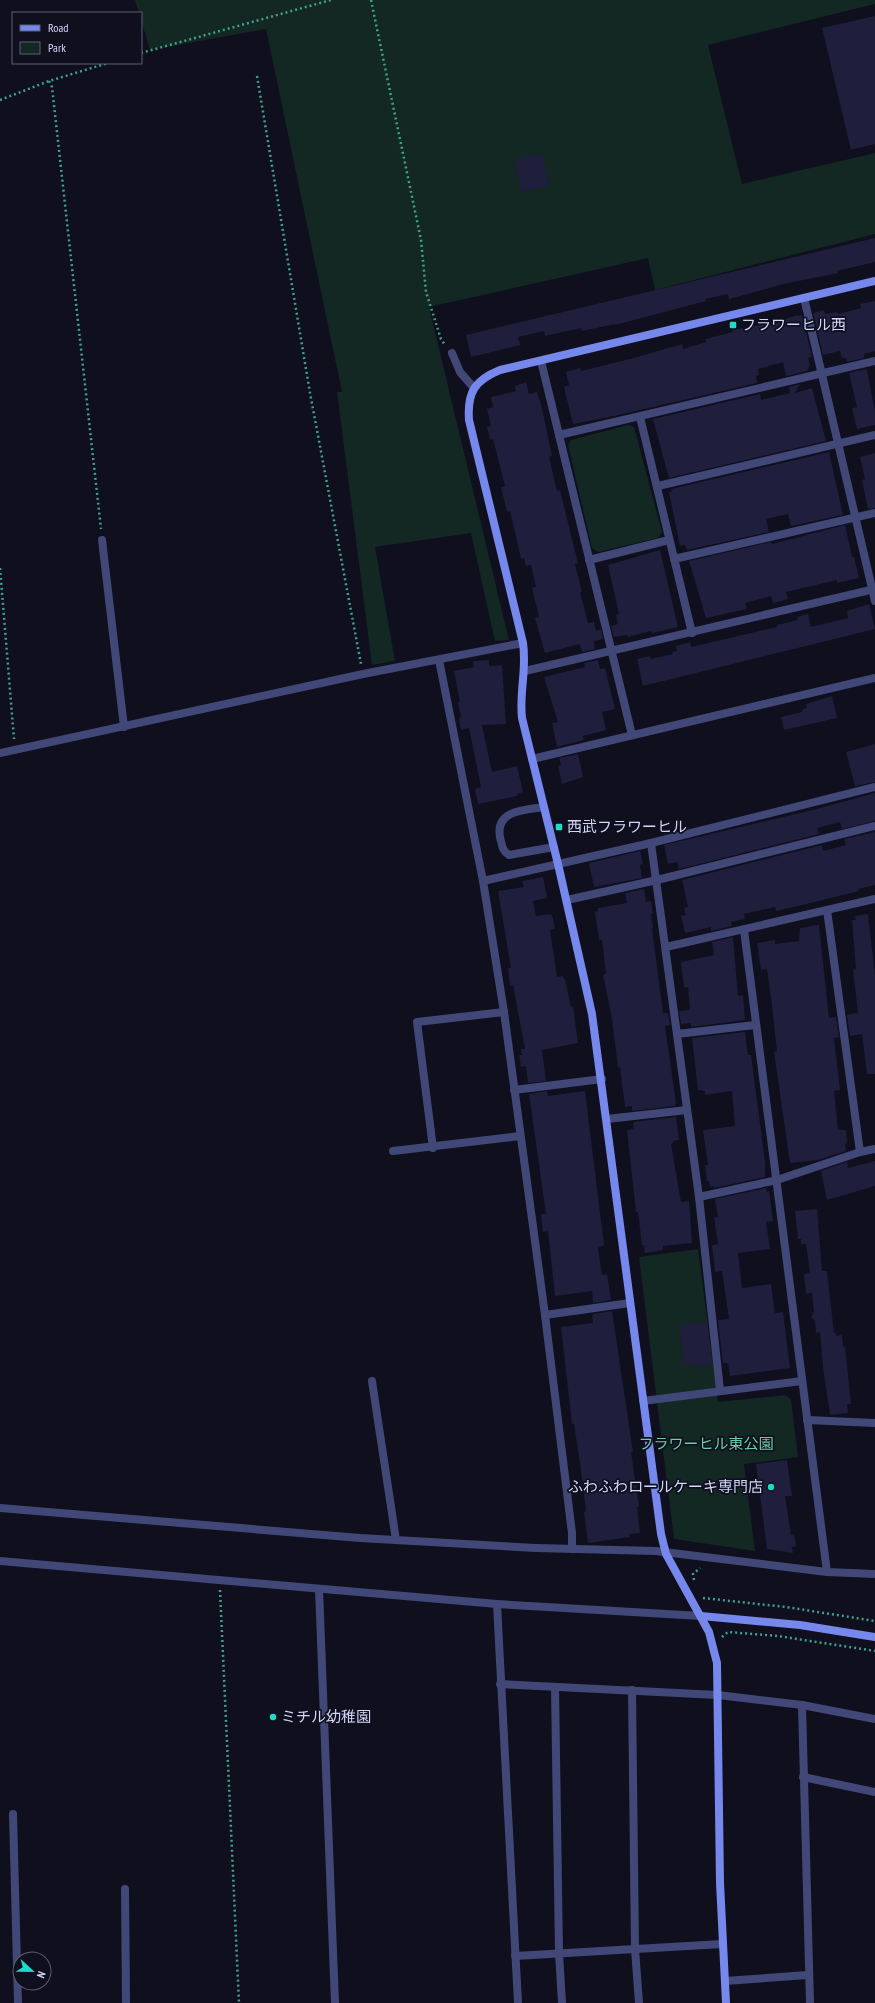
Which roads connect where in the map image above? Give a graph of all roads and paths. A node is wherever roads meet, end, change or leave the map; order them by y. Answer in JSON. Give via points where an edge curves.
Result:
{"nodes":[{"id":1,"x":331,"y":0,"type":"edge"},
{"id":2,"x":371,"y":0,"type":"edge"},
{"id":3,"x":142,"y":53,"type":"edge"},
{"id":4,"x":105,"y":64,"type":"edge"},
{"id":5,"x":257,"y":76,"type":"dead end"},
{"id":6,"x":49,"y":81,"type":"junction"},
{"id":7,"x":0,"y":100,"type":"edge"},
{"id":8,"x":875,"y":281,"type":"edge"},
{"id":9,"x":804,"y":298,"type":"junction"},
{"id":10,"x":452,"y":354,"type":"joint"},
{"id":11,"x":541,"y":361,"type":"junction"},
{"id":12,"x":875,"y":361,"type":"edge"},
{"id":13,"x":821,"y":374,"type":"junction"},
{"id":14,"x":474,"y":388,"type":"junction"},
{"id":15,"x":640,"y":417,"type":"junction"},
{"id":16,"x":559,"y":435,"type":"junction"},
{"id":17,"x":875,"y":435,"type":"edge"},
{"id":18,"x":838,"y":444,"type":"junction"},
{"id":19,"x":658,"y":486,"type":"junction"},
{"id":20,"x":875,"y":513,"type":"edge"},
{"id":21,"x":856,"y":517,"type":"junction"},
{"id":22,"x":102,"y":540,"type":"joint"},
{"id":23,"x":669,"y":540,"type":"junction"},
{"id":24,"x":674,"y":559,"type":"junction"},
{"id":25,"x":589,"y":560,"type":"junction"},
{"id":26,"x":0,"y":568,"type":"edge"},
{"id":27,"x":874,"y":589,"type":"edge"},
{"id":28,"x":875,"y":601,"type":"edge"},
{"id":29,"x":692,"y":633,"type":"junction"},
{"id":30,"x":523,"y":643,"type":"junction"},
{"id":31,"x":610,"y":651,"type":"junction"},
{"id":32,"x":440,"y":660,"type":"junction"},
{"id":33,"x":525,"y":671,"type":"junction"},
{"id":34,"x":363,"y":674,"type":"junction"},
{"id":35,"x":875,"y":678,"type":"edge"},
{"id":36,"x":124,"y":727,"type":"junction"},
{"id":37,"x":632,"y":735,"type":"junction"},
{"id":38,"x":15,"y":750,"type":"junction"},
{"id":39,"x":0,"y":753,"type":"edge"},
{"id":40,"x":532,"y":759,"type":"junction"},
{"id":41,"x":875,"y":787,"type":"edge"},
{"id":42,"x":544,"y":807,"type":"junction"},
{"id":43,"x":875,"y":826,"type":"edge"},
{"id":44,"x":651,"y":843,"type":"junction"},
{"id":45,"x":554,"y":847,"type":"junction"},
{"id":46,"x":558,"y":864,"type":"junction"},
{"id":47,"x":657,"y":880,"type":"junction"},
{"id":48,"x":483,"y":881,"type":"junction"},
{"id":49,"x":875,"y":899,"type":"edge"},
{"id":50,"x":567,"y":900,"type":"junction"},
{"id":51,"x":827,"y":910,"type":"junction"},
{"id":52,"x":744,"y":930,"type":"junction"},
{"id":53,"x":666,"y":947,"type":"junction"},
{"id":54,"x":504,"y":1012,"type":"junction"},
{"id":55,"x":755,"y":1024,"type":"junction"},
{"id":56,"x":676,"y":1034,"type":"junction"},
{"id":57,"x":602,"y":1079,"type":"junction"},
{"id":58,"x":514,"y":1090,"type":"junction"},
{"id":59,"x":687,"y":1110,"type":"junction"},
{"id":60,"x":606,"y":1119,"type":"junction"},
{"id":61,"x":520,"y":1136,"type":"junction"},
{"id":62,"x":433,"y":1148,"type":"junction"},
{"id":63,"x":875,"y":1149,"type":"edge"},
{"id":64,"x":393,"y":1151,"type":"dead end"},
{"id":65,"x":860,"y":1152,"type":"junction"},
{"id":66,"x":777,"y":1180,"type":"junction"},
{"id":67,"x":699,"y":1197,"type":"junction"},
{"id":68,"x":630,"y":1303,"type":"junction"},
{"id":69,"x":545,"y":1315,"type":"junction"},
{"id":70,"x":372,"y":1381,"type":"dead end"},
{"id":71,"x":802,"y":1381,"type":"junction"},
{"id":72,"x":720,"y":1390,"type":"junction"},
{"id":73,"x":643,"y":1401,"type":"junction"},
{"id":74,"x":807,"y":1420,"type":"junction"},
{"id":75,"x":875,"y":1423,"type":"edge"},
{"id":76,"x":0,"y":1508,"type":"edge"},
{"id":77,"x":396,"y":1540,"type":"junction"},
{"id":78,"x":572,"y":1550,"type":"junction"},
{"id":79,"x":666,"y":1554,"type":"junction"},
{"id":80,"x":0,"y":1561,"type":"edge"},
{"id":81,"x":702,"y":1568,"type":"dead end"},
{"id":82,"x":827,"y":1572,"type":"junction"},
{"id":83,"x":875,"y":1574,"type":"edge"},
{"id":84,"x":220,"y":1581,"type":"junction"},
{"id":85,"x":696,"y":1586,"type":"dead end"},
{"id":86,"x":319,"y":1589,"type":"junction"},
{"id":87,"x":701,"y":1596,"type":"dead end"},
{"id":88,"x":497,"y":1604,"type":"junction"},
{"id":89,"x":701,"y":1616,"type":"junction"},
{"id":90,"x":875,"y":1621,"type":"edge"},
{"id":91,"x":875,"y":1637,"type":"edge"},
{"id":92,"x":722,"y":1642,"type":"dead end"},
{"id":93,"x":875,"y":1651,"type":"edge"},
{"id":94,"x":500,"y":1684,"type":"junction"},
{"id":95,"x":555,"y":1687,"type":"junction"},
{"id":96,"x":632,"y":1690,"type":"junction"},
{"id":97,"x":718,"y":1694,"type":"junction"},
{"id":98,"x":802,"y":1705,"type":"junction"},
{"id":99,"x":875,"y":1719,"type":"edge"},
{"id":100,"x":803,"y":1777,"type":"junction"},
{"id":101,"x":875,"y":1792,"type":"edge"},
{"id":102,"x":13,"y":1814,"type":"dead end"},
{"id":103,"x":125,"y":1889,"type":"dead end"},
{"id":104,"x":722,"y":1944,"type":"junction"},
{"id":105,"x":636,"y":1949,"type":"junction"},
{"id":106,"x":559,"y":1953,"type":"junction"},
{"id":107,"x":515,"y":1956,"type":"junction"},
{"id":108,"x":808,"y":1975,"type":"junction"},
{"id":109,"x":725,"y":1981,"type":"junction"},
{"id":110,"x":18,"y":2003,"type":"edge"},
{"id":111,"x":126,"y":2003,"type":"edge"},
{"id":112,"x":239,"y":2003,"type":"edge"},
{"id":113,"x":335,"y":2003,"type":"edge"},
{"id":114,"x":518,"y":2003,"type":"edge"},
{"id":115,"x":562,"y":2003,"type":"edge"},
{"id":116,"x":639,"y":2003,"type":"edge"},
{"id":117,"x":726,"y":2003,"type":"edge"},
{"id":118,"x":810,"y":2003,"type":"edge"}],
"edges":[{"from":1,"to":3,"type":"path"},
{"from":2,"to":10,"type":"path","via":[[421,240],[426,292],[441,339]]},
{"from":4,"to":6,"type":"path"},
{"from":5,"to":34,"type":"path","via":[[310,393]]},
{"from":6,"to":7,"type":"path"},
{"from":6,"to":22,"type":"path","via":[[52,87]]},
{"from":8,"to":9,"type":"street"},
{"from":9,"to":11,"type":"street"},
{"from":9,"to":13,"type":"street"},
{"from":10,"to":14,"type":"street","via":[[460,372]]},
{"from":11,"to":14,"type":"street","via":[[487,375]]},
{"from":11,"to":16,"type":"street"},
{"from":12,"to":13,"type":"street"},
{"from":13,"to":15,"type":"street"},
{"from":13,"to":18,"type":"street"},
{"from":14,"to":30,"type":"street","via":[[469,401],[469,420]]},
{"from":15,"to":16,"type":"street"},
{"from":15,"to":19,"type":"street"},
{"from":16,"to":25,"type":"street"},
{"from":17,"to":18,"type":"street"},
{"from":18,"to":19,"type":"street"},
{"from":18,"to":21,"type":"street"},
{"from":19,"to":23,"type":"street"},
{"from":20,"to":21,"type":"street"},
{"from":21,"to":24,"type":"street"},
{"from":21,"to":27,"type":"street"},
{"from":22,"to":36,"type":"street"},
{"from":23,"to":24,"type":"street"},
{"from":23,"to":25,"type":"street"},
{"from":24,"to":29,"type":"street"},
{"from":25,"to":31,"type":"street"},
{"from":26,"to":38,"type":"path"},
{"from":27,"to":28,"type":"street"},
{"from":27,"to":29,"type":"street"},
{"from":29,"to":31,"type":"street"},
{"from":30,"to":32,"type":"street"},
{"from":30,"to":33,"type":"street"},
{"from":31,"to":33,"type":"street"},
{"from":31,"to":37,"type":"street"},
{"from":32,"to":34,"type":"street"},
{"from":32,"to":48,"type":"street"},
{"from":33,"to":40,"type":"street","via":[[520,701]]},
{"from":34,"to":36,"type":"street"},
{"from":35,"to":37,"type":"street"},
{"from":36,"to":38,"type":"street"},
{"from":37,"to":40,"type":"street"},
{"from":38,"to":39,"type":"street"},
{"from":40,"to":42,"type":"street"},
{"from":41,"to":44,"type":"street"},
{"from":42,"to":45,"type":"street"},
{"from":42,"to":45,"type":"street","via":[[514,812],[503,820],[499,832],[502,849],[509,856]]},
{"from":43,"to":47,"type":"street"},
{"from":44,"to":46,"type":"street"},
{"from":44,"to":47,"type":"street"},
{"from":45,"to":46,"type":"street"},
{"from":46,"to":48,"type":"street"},
{"from":46,"to":50,"type":"street"},
{"from":47,"to":50,"type":"street"},
{"from":47,"to":53,"type":"street"},
{"from":48,"to":54,"type":"street"},
{"from":49,"to":51,"type":"street"},
{"from":50,"to":57,"type":"street","via":[[585,977]]},
{"from":51,"to":52,"type":"street"},
{"from":51,"to":65,"type":"street"},
{"from":52,"to":53,"type":"street"},
{"from":52,"to":55,"type":"street"},
{"from":53,"to":56,"type":"street"},
{"from":54,"to":58,"type":"street"},
{"from":54,"to":62,"type":"street","via":[[417,1022]]},
{"from":55,"to":56,"type":"street"},
{"from":55,"to":66,"type":"street"},
{"from":56,"to":59,"type":"street"},
{"from":57,"to":58,"type":"street"},
{"from":57,"to":60,"type":"street"},
{"from":58,"to":61,"type":"street"},
{"from":59,"to":60,"type":"street"},
{"from":59,"to":67,"type":"street"},
{"from":60,"to":68,"type":"street"},
{"from":61,"to":62,"type":"street"},
{"from":61,"to":69,"type":"street"},
{"from":62,"to":64,"type":"street"},
{"from":63,"to":65,"type":"street"},
{"from":65,"to":66,"type":"street"},
{"from":66,"to":67,"type":"street"},
{"from":66,"to":71,"type":"street"},
{"from":67,"to":72,"type":"street"},
{"from":68,"to":69,"type":"street"},
{"from":68,"to":73,"type":"street"},
{"from":69,"to":78,"type":"street"},
{"from":70,"to":77,"type":"street"},
{"from":71,"to":72,"type":"street"},
{"from":71,"to":74,"type":"street"},
{"from":72,"to":73,"type":"street"},
{"from":73,"to":79,"type":"street","via":[[660,1534]]},
{"from":74,"to":75,"type":"street"},
{"from":74,"to":82,"type":"street"},
{"from":76,"to":77,"type":"street"},
{"from":77,"to":78,"type":"street"},
{"from":78,"to":79,"type":"street","via":[[656,1551]]},
{"from":79,"to":82,"type":"street"},
{"from":79,"to":89,"type":"street"},
{"from":80,"to":84,"type":"street"},
{"from":81,"to":85,"type":"path","via":[[693,1574]]},
{"from":82,"to":83,"type":"street"},
{"from":84,"to":86,"type":"street"},
{"from":84,"to":112,"type":"path"},
{"from":86,"to":88,"type":"street"},
{"from":86,"to":113,"type":"street"},
{"from":87,"to":90,"type":"path","via":[[705,1599],[786,1607]]},
{"from":88,"to":89,"type":"street"},
{"from":88,"to":94,"type":"street"},
{"from":89,"to":91,"type":"street","via":[[800,1625]]},
{"from":89,"to":97,"type":"street","via":[[714,1645]]},
{"from":92,"to":93,"type":"path","via":[[723,1634],[728,1632],[778,1636]]},
{"from":94,"to":95,"type":"street"},
{"from":94,"to":107,"type":"street"},
{"from":95,"to":96,"type":"street"},
{"from":95,"to":106,"type":"street"},
{"from":96,"to":97,"type":"street"},
{"from":96,"to":105,"type":"street"},
{"from":97,"to":98,"type":"street"},
{"from":97,"to":104,"type":"street"},
{"from":98,"to":99,"type":"street"},
{"from":98,"to":100,"type":"street"},
{"from":100,"to":101,"type":"street"},
{"from":100,"to":108,"type":"street"},
{"from":102,"to":110,"type":"street"},
{"from":103,"to":111,"type":"street"},
{"from":104,"to":105,"type":"street"},
{"from":104,"to":109,"type":"street"},
{"from":105,"to":106,"type":"street"},
{"from":105,"to":116,"type":"street"},
{"from":106,"to":107,"type":"street"},
{"from":106,"to":115,"type":"street"},
{"from":107,"to":114,"type":"street"},
{"from":108,"to":109,"type":"street"},
{"from":108,"to":118,"type":"street"},
{"from":109,"to":117,"type":"street"}]}
